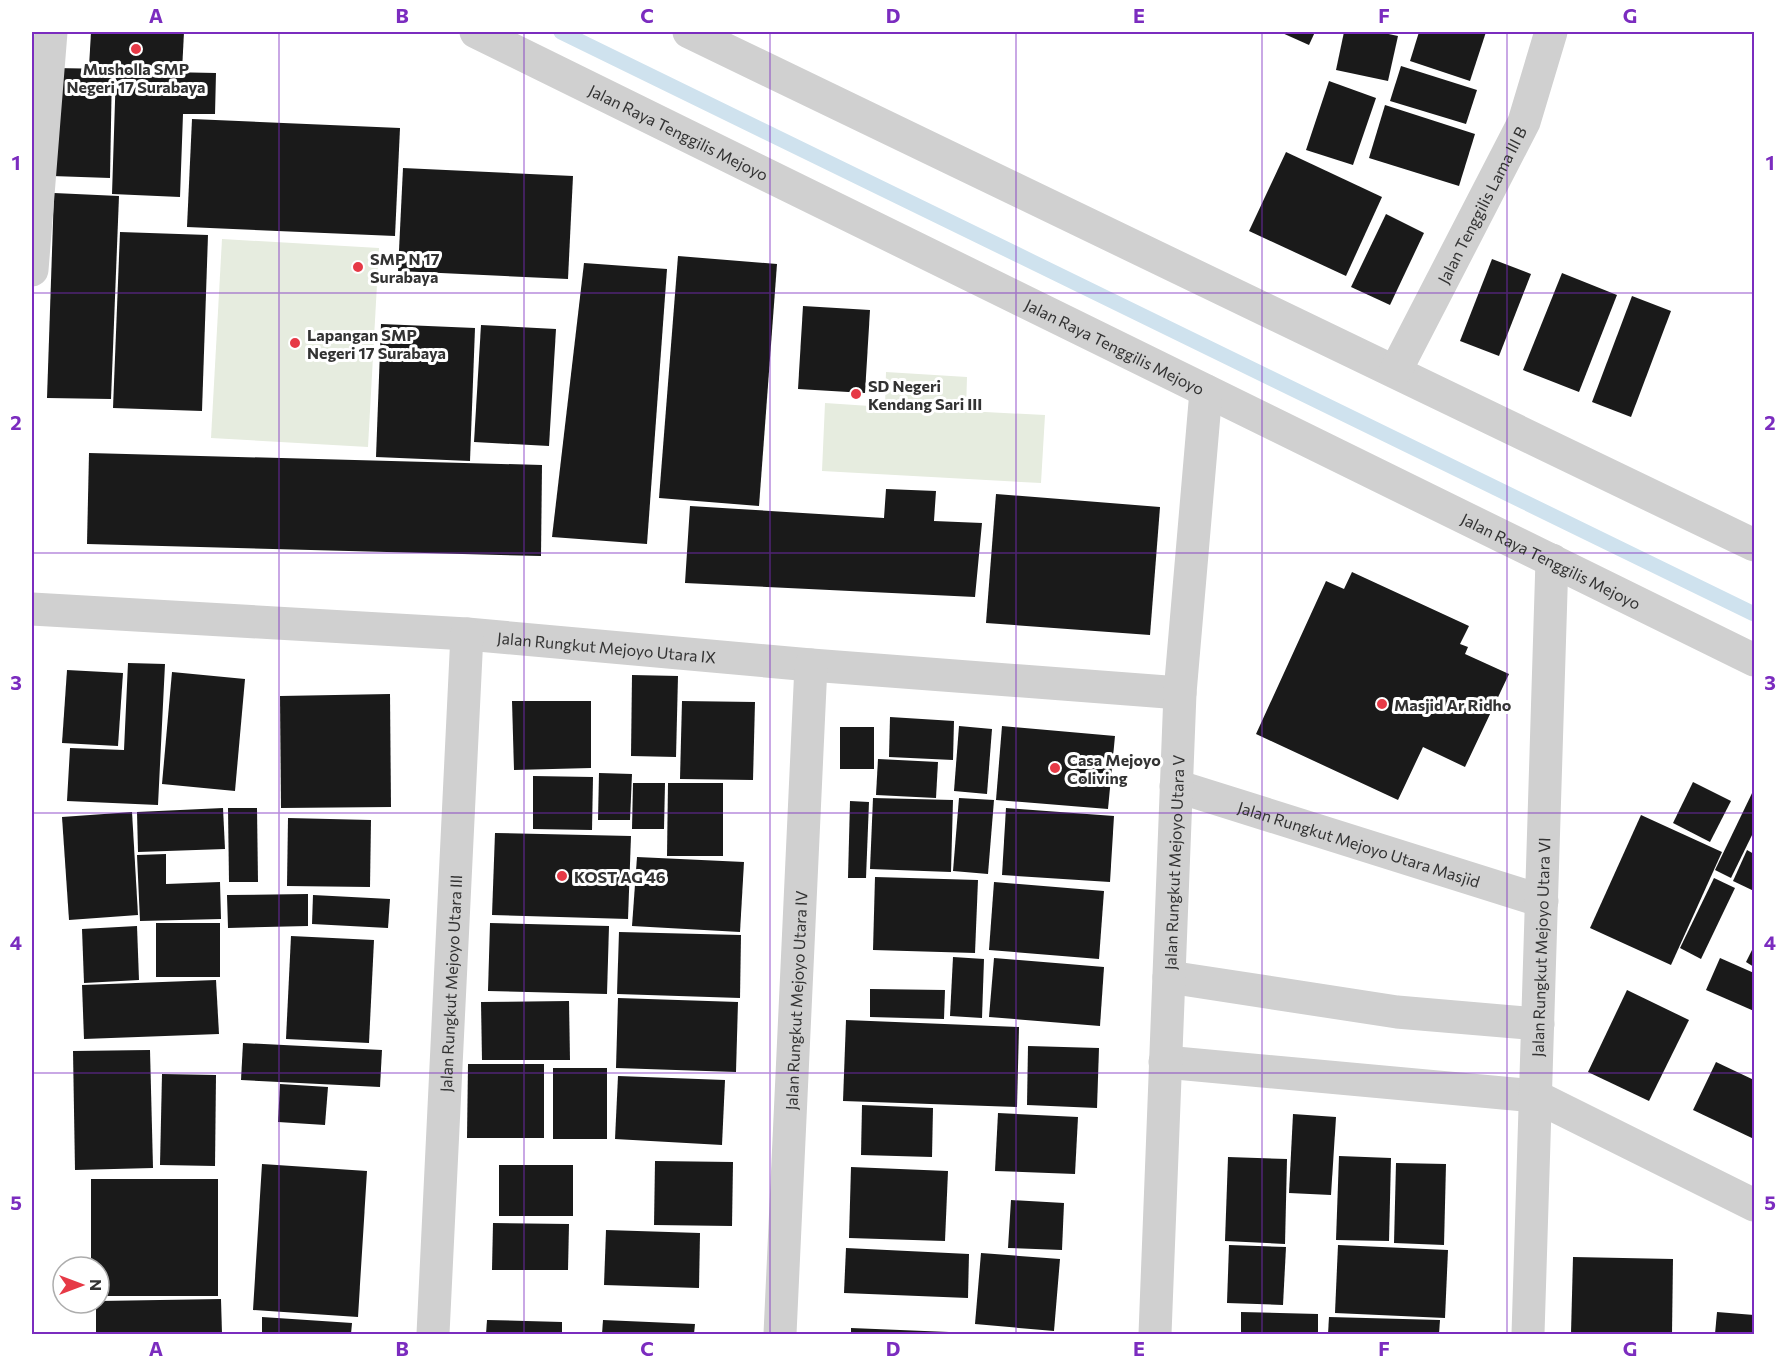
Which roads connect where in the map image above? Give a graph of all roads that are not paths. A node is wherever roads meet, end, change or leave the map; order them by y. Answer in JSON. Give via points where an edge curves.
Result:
{"nodes":[{"id":1,"x":51,"y":32,"type":"edge"},
{"id":2,"x":476,"y":32,"type":"edge"},
{"id":3,"x":689,"y":32,"type":"edge"},
{"id":4,"x":1551,"y":32,"type":"edge"},
{"id":5,"x":513,"y":37,"type":"edge"},
{"id":6,"x":32,"y":270,"type":"edge"},
{"id":7,"x":1396,"y":370,"type":"junction"},
{"id":8,"x":1206,"y":391,"type":"junction"},
{"id":9,"x":1755,"y":545,"type":"edge"},
{"id":10,"x":1552,"y":560,"type":"junction"},
{"id":11,"x":32,"y":609,"type":"edge"},
{"id":12,"x":467,"y":634,"type":"junction"},
{"id":13,"x":1755,"y":660,"type":"edge"},
{"id":14,"x":812,"y":665,"type":"junction"},
{"id":15,"x":1180,"y":693,"type":"junction"},
{"id":16,"x":1176,"y":786,"type":"junction"},
{"id":17,"x":1542,"y":901,"type":"junction"},
{"id":18,"x":1169,"y":977,"type":"junction"},
{"id":19,"x":1538,"y":1024,"type":"junction"},
{"id":20,"x":1165,"y":1062,"type":"junction"},
{"id":21,"x":1535,"y":1096,"type":"junction"},
{"id":22,"x":1755,"y":1205,"type":"edge"},
{"id":23,"x":433,"y":1335,"type":"edge"},
{"id":24,"x":780,"y":1335,"type":"edge"},
{"id":25,"x":1155,"y":1335,"type":"edge"},
{"id":26,"x":1528,"y":1335,"type":"edge"}],
"edges":[{"from":1,"to":6,"type":"street"},
{"from":2,"to":5,"type":"street","name":"Jalan Raya Tenggilis Mejoyo"},
{"from":3,"to":7,"type":"street"},
{"from":4,"to":7,"type":"street","name":"Jalan Tenggilis Lama III B","via":[[1524,122]]},
{"from":5,"to":8,"type":"street","name":"Jalan Raya Tenggilis Mejoyo"},
{"from":7,"to":9,"type":"street"},
{"from":8,"to":10,"type":"street","name":"Jalan Raya Tenggilis Mejoyo"},
{"from":8,"to":15,"type":"street","name":"Jalan Rungkut Mejoyo Utara V"},
{"from":10,"to":13,"type":"street","name":"Jalan Raya Tenggilis Mejoyo"},
{"from":10,"to":17,"type":"street","name":"Jalan Rungkut Mejoyo Utara VI"},
{"from":11,"to":12,"type":"street","name":"Jalan Rungkut Mejoyo Utara IX"},
{"from":12,"to":14,"type":"street","name":"Jalan Rungkut Mejoyo Utara IX"},
{"from":12,"to":23,"type":"street","name":"Jalan Rungkut Mejoyo Utara III"},
{"from":14,"to":15,"type":"street","name":"Jalan Rungkut Mejoyo Utara IX"},
{"from":14,"to":24,"type":"street","name":"Jalan Rungkut Mejoyo Utara IV"},
{"from":15,"to":16,"type":"street","name":"Jalan Rungkut Mejoyo Utara V"},
{"from":16,"to":17,"type":"street","name":"Jalan Rungkut Mejoyo Utara Masjid"},
{"from":16,"to":18,"type":"street","name":"Jalan Rungkut Mejoyo Utara V"},
{"from":17,"to":19,"type":"street","name":"Jalan Rungkut Mejoyo Utara VI"},
{"from":18,"to":19,"type":"street","via":[[1397,1012]]},
{"from":18,"to":20,"type":"street","name":"Jalan Rungkut Mejoyo Utara V"},
{"from":19,"to":21,"type":"street","name":"Jalan Rungkut Mejoyo Utara VI"},
{"from":20,"to":21,"type":"street"},
{"from":20,"to":25,"type":"street","name":"Jalan Rungkut Mejoyo Utara V"},
{"from":21,"to":22,"type":"street"},
{"from":21,"to":26,"type":"street","name":"Jalan Rungkut Mejoyo Utara VI"}]}
